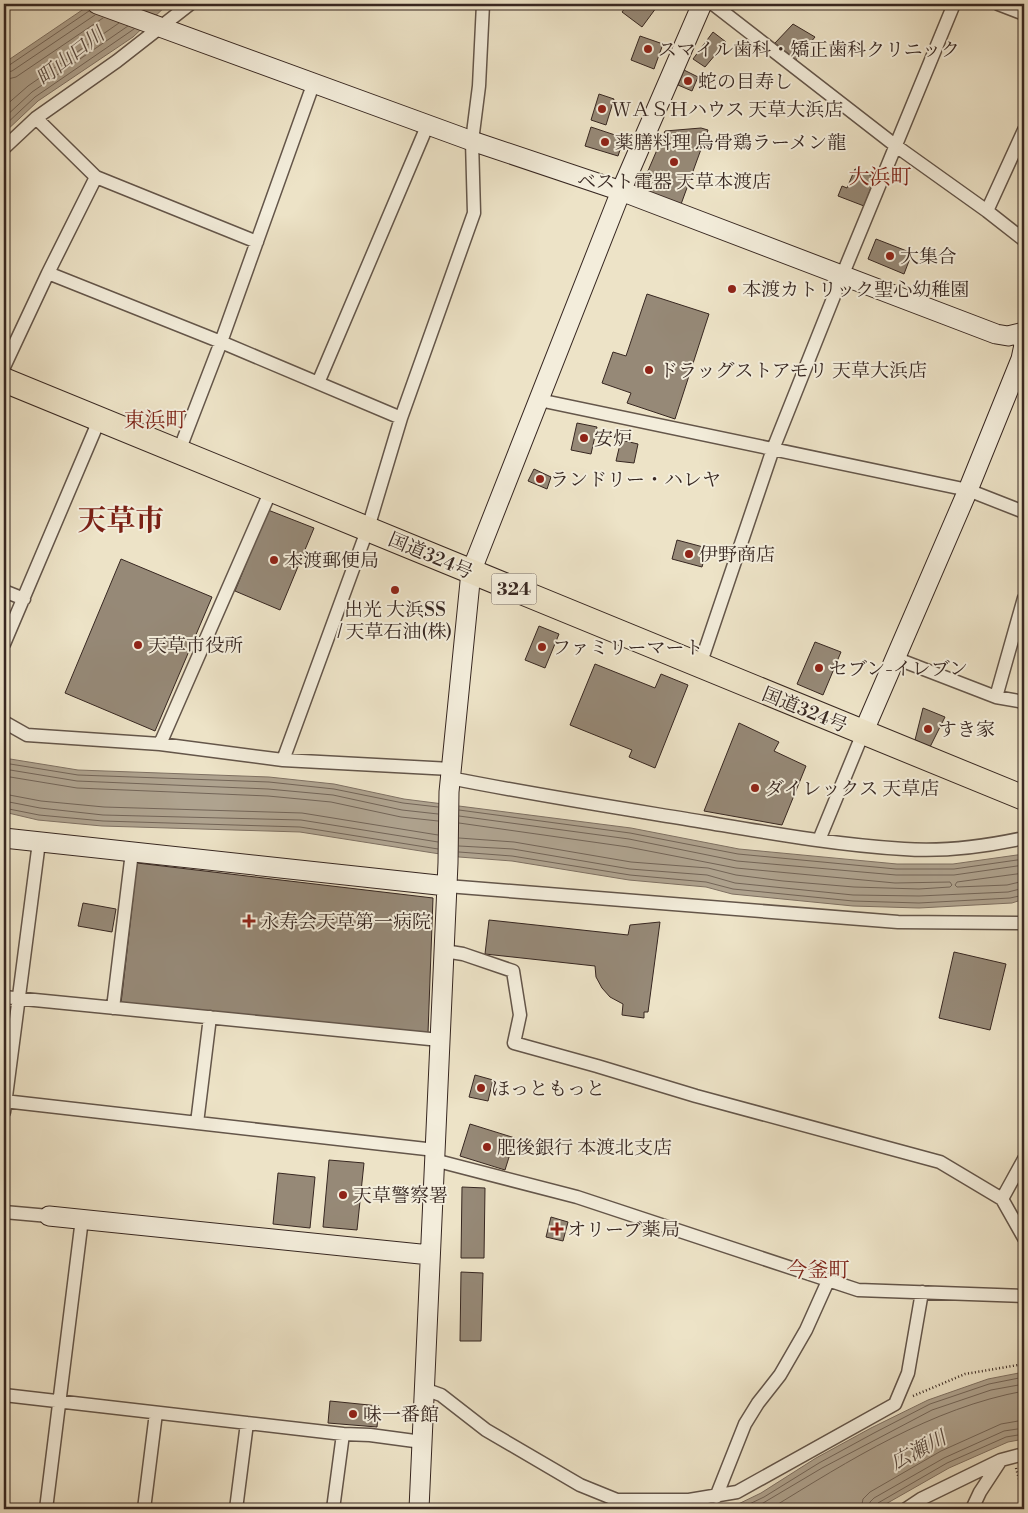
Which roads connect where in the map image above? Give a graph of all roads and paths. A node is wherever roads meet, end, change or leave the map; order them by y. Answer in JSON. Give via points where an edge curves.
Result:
{"nodes":[{"id":1,"x":97,"y":4,"type":"edge"},
{"id":2,"x":190,"y":4,"type":"edge"},
{"id":3,"x":483,"y":4,"type":"edge"},
{"id":4,"x":702,"y":4,"type":"edge"},
{"id":5,"x":713,"y":4,"type":"edge"},
{"id":6,"x":954,"y":4,"type":"edge"},
{"id":7,"x":998,"y":4,"type":"edge"},
{"id":8,"x":1024,"y":14,"type":"edge"},
{"id":9,"x":158,"y":27,"type":"junction"},
{"id":10,"x":314,"y":82,"type":"junction"},
{"id":11,"x":36,"y":118,"type":"junction"},
{"id":12,"x":428,"y":124,"type":"junction"},
{"id":13,"x":1024,"y":130,"type":"edge"},
{"id":14,"x":472,"y":141,"type":"junction"},
{"id":15,"x":896,"y":146,"type":"junction"},
{"id":16,"x":4,"y":148,"type":"edge"},
{"id":17,"x":96,"y":177,"type":"junction"},
{"id":18,"x":621,"y":191,"type":"junction"},
{"id":19,"x":987,"y":211,"type":"junction"},
{"id":20,"x":1024,"y":240,"type":"edge"},
{"id":21,"x":257,"y":242,"type":"junction"},
{"id":22,"x":48,"y":273,"type":"junction"},
{"id":23,"x":842,"y":276,"type":"junction"},
{"id":24,"x":1023,"y":339,"type":"edge"},
{"id":25,"x":220,"y":342,"type":"junction"},
{"id":26,"x":4,"y":367,"type":"edge"},
{"id":27,"x":4,"y":380,"type":"edge"},
{"id":28,"x":318,"y":383,"type":"junction"},
{"id":29,"x":539,"y":400,"type":"junction"},
{"id":30,"x":100,"y":418,"type":"junction"},
{"id":31,"x":401,"y":418,"type":"junction"},
{"id":32,"x":773,"y":449,"type":"junction"},
{"id":33,"x":179,"y":451,"type":"junction"},
{"id":34,"x":272,"y":488,"type":"junction"},
{"id":35,"x":968,"y":490,"type":"junction"},
{"id":36,"x":1024,"y":512,"type":"edge"},
{"id":37,"x":368,"y":528,"type":"junction"},
{"id":38,"x":471,"y":572,"type":"junction"},
{"id":39,"x":4,"y":591,"type":"edge"},
{"id":40,"x":1024,"y":598,"type":"edge"},
{"id":41,"x":24,"y":599,"type":"junction"},
{"id":42,"x":4,"y":644,"type":"edge"},
{"id":43,"x":895,"y":658,"type":"junction"},
{"id":44,"x":700,"y":665,"type":"junction"},
{"id":45,"x":996,"y":697,"type":"junction"},
{"id":46,"x":1024,"y":702,"type":"edge"},
{"id":47,"x":4,"y":722,"type":"edge"},
{"id":48,"x":863,"y":732,"type":"junction"},
{"id":49,"x":160,"y":744,"type":"junction"},
{"id":50,"x":283,"y":760,"type":"junction"},
{"id":51,"x":450,"y":780,"type":"junction"},
{"id":52,"x":1024,"y":798,"type":"edge"},
{"id":53,"x":4,"y":838,"type":"edge"},
{"id":54,"x":1024,"y":838,"type":"edge"},
{"id":55,"x":818,"y":840,"type":"junction"},
{"id":56,"x":39,"y":842,"type":"junction"},
{"id":57,"x":132,"y":852,"type":"junction"},
{"id":58,"x":447,"y":886,"type":"junction"},
{"id":59,"x":1024,"y":923,"type":"edge"},
{"id":60,"x":444,"y":951,"type":"junction"},
{"id":61,"x":4,"y":997,"type":"edge"},
{"id":62,"x":19,"y":999,"type":"junction"},
{"id":63,"x":113,"y":1008,"type":"junction"},
{"id":64,"x":210,"y":1017,"type":"junction"},
{"id":65,"x":440,"y":1040,"type":"junction"},
{"id":66,"x":4,"y":1104,"type":"edge"},
{"id":67,"x":197,"y":1123,"type":"junction"},
{"id":68,"x":435,"y":1155,"type":"junction"},
{"id":69,"x":1024,"y":1159,"type":"edge"},
{"id":70,"x":1002,"y":1199,"type":"junction"},
{"id":71,"x":4,"y":1212,"type":"edge"},
{"id":72,"x":50,"y":1216,"type":"joint"},
{"id":73,"x":82,"y":1219,"type":"junction"},
{"id":74,"x":1024,"y":1238,"type":"edge"},
{"id":75,"x":430,"y":1255,"type":"junction"},
{"id":76,"x":828,"y":1281,"type":"junction"},
{"id":77,"x":922,"y":1292,"type":"junction"},
{"id":78,"x":1024,"y":1296,"type":"edge"},
{"id":79,"x":1024,"y":1364,"type":"edge"},
{"id":80,"x":424,"y":1389,"type":"junction"},
{"id":81,"x":4,"y":1395,"type":"edge"},
{"id":82,"x":60,"y":1402,"type":"junction"},
{"id":83,"x":895,"y":1404,"type":"junction"},
{"id":84,"x":156,"y":1412,"type":"junction"},
{"id":85,"x":247,"y":1423,"type":"junction"},
{"id":86,"x":343,"y":1434,"type":"junction"},
{"id":87,"x":422,"y":1442,"type":"junction"},
{"id":88,"x":1013,"y":1457,"type":"edge"},
{"id":89,"x":716,"y":1497,"type":"junction"},
{"id":90,"x":1024,"y":1497,"type":"edge"},
{"id":91,"x":46,"y":1509,"type":"edge"},
{"id":92,"x":144,"y":1509,"type":"edge"},
{"id":93,"x":236,"y":1509,"type":"edge"},
{"id":94,"x":333,"y":1509,"type":"edge"},
{"id":95,"x":419,"y":1509,"type":"edge"},
{"id":96,"x":906,"y":1509,"type":"edge"},
{"id":97,"x":972,"y":1509,"type":"edge"}],
"edges":[{"from":1,"to":9,"type":"street"},
{"from":2,"to":9,"type":"street"},
{"from":3,"to":14,"type":"street"},
{"from":4,"to":18,"type":"street"},
{"from":5,"to":15,"type":"street"},
{"from":6,"to":15,"type":"street"},
{"from":7,"to":8,"type":"street"},
{"from":9,"to":10,"type":"street"},
{"from":9,"to":11,"type":"street","via":[[117,61]]},
{"from":10,"to":12,"type":"street"},
{"from":10,"to":21,"type":"street"},
{"from":11,"to":16,"type":"street"},
{"from":11,"to":17,"type":"street"},
{"from":12,"to":14,"type":"street"},
{"from":12,"to":28,"type":"street"},
{"from":13,"to":19,"type":"street"},
{"from":14,"to":18,"type":"street"},
{"from":14,"to":31,"type":"street","via":[[474,213]]},
{"from":15,"to":19,"type":"street"},
{"from":15,"to":23,"type":"street"},
{"from":17,"to":21,"type":"street"},
{"from":17,"to":22,"type":"street"},
{"from":18,"to":23,"type":"street"},
{"from":18,"to":29,"type":"street"},
{"from":19,"to":20,"type":"street"},
{"from":21,"to":25,"type":"street"},
{"from":22,"to":25,"type":"street"},
{"from":22,"to":26,"type":"street"},
{"from":23,"to":24,"type":"street","via":[[996,334]]},
{"from":23,"to":32,"type":"street"},
{"from":24,"to":35,"type":"street","via":[[1021,359]]},
{"from":25,"to":28,"type":"street"},
{"from":25,"to":33,"type":"street"},
{"from":27,"to":30,"type":"highway","name":"国道324号","number":"324"},
{"from":28,"to":31,"type":"street"},
{"from":29,"to":32,"type":"street"},
{"from":29,"to":38,"type":"street"},
{"from":30,"to":33,"type":"highway","name":"国道324号","number":"324"},
{"from":30,"to":41,"type":"street"},
{"from":31,"to":37,"type":"street"},
{"from":32,"to":35,"type":"street"},
{"from":32,"to":44,"type":"street"},
{"from":33,"to":34,"type":"highway","name":"国道324号","number":"324"},
{"from":34,"to":37,"type":"highway","name":"国道324号","number":"324"},
{"from":34,"to":49,"type":"street"},
{"from":35,"to":36,"type":"street"},
{"from":35,"to":43,"type":"street"},
{"from":37,"to":38,"type":"highway","name":"国道324号","number":"324"},
{"from":37,"to":50,"type":"street"},
{"from":38,"to":44,"type":"highway","name":"国道324号","number":"324"},
{"from":38,"to":51,"type":"street"},
{"from":39,"to":41,"type":"street"},
{"from":40,"to":45,"type":"street"},
{"from":41,"to":42,"type":"street"},
{"from":43,"to":45,"type":"street"},
{"from":43,"to":48,"type":"street"},
{"from":44,"to":48,"type":"highway","name":"国道324号","number":"324"},
{"from":45,"to":46,"type":"street"},
{"from":47,"to":49,"type":"street","via":[[27,735]]},
{"from":48,"to":52,"type":"highway","name":"国道324号","number":"324"},
{"from":48,"to":55,"type":"street"},
{"from":49,"to":50,"type":"street"},
{"from":50,"to":51,"type":"street"},
{"from":51,"to":55,"type":"street"},
{"from":51,"to":58,"type":"street"},
{"from":53,"to":56,"type":"street"},
{"from":54,"to":55,"type":"street","via":[[956,848],[905,849]]},
{"from":56,"to":57,"type":"street"},
{"from":56,"to":62,"type":"street"},
{"from":57,"to":58,"type":"street"},
{"from":57,"to":63,"type":"street"},
{"from":58,"to":59,"type":"street","via":[[898,922]]},
{"from":58,"to":60,"type":"street"},
{"from":60,"to":65,"type":"street"},
{"from":60,"to":70,"type":"street","via":[[513,971],[520,1015],[514,1043],[940,1162]]},
{"from":61,"to":62,"type":"street"},
{"from":62,"to":63,"type":"street"},
{"from":62,"to":66,"type":"street"},
{"from":63,"to":64,"type":"street"},
{"from":64,"to":65,"type":"street"},
{"from":64,"to":67,"type":"street"},
{"from":65,"to":68,"type":"street"},
{"from":66,"to":67,"type":"street"},
{"from":67,"to":68,"type":"street"},
{"from":68,"to":75,"type":"street"},
{"from":68,"to":76,"type":"street","via":[[576,1197]]},
{"from":69,"to":70,"type":"street"},
{"from":70,"to":74,"type":"street"},
{"from":71,"to":72,"type":"street"},
{"from":72,"to":73,"type":"street"},
{"from":73,"to":75,"type":"street"},
{"from":73,"to":82,"type":"street"},
{"from":75,"to":80,"type":"street"},
{"from":76,"to":77,"type":"street","via":[[858,1290]]},
{"from":76,"to":89,"type":"street","via":[[806,1330],[780,1375],[745,1424]]},
{"from":77,"to":78,"type":"street"},
{"from":77,"to":83,"type":"street","via":[[908,1373]]},
{"from":79,"to":83,"type":"path","via":[[965,1374]]},
{"from":80,"to":87,"type":"street"},
{"from":80,"to":89,"type":"street","via":[[441,1396],[486,1430],[580,1485],[616,1500]]},
{"from":81,"to":82,"type":"street"},
{"from":82,"to":84,"type":"street"},
{"from":82,"to":91,"type":"street"},
{"from":83,"to":89,"type":"street","via":[[737,1492]]},
{"from":84,"to":85,"type":"street"},
{"from":84,"to":92,"type":"street"},
{"from":85,"to":86,"type":"street"},
{"from":85,"to":93,"type":"street"},
{"from":86,"to":87,"type":"street"},
{"from":86,"to":94,"type":"street"},
{"from":87,"to":95,"type":"street"},
{"from":88,"to":90,"type":"path"},
{"from":88,"to":96,"type":"street"},
{"from":88,"to":97,"type":"street","via":[[980,1492]]}]}
